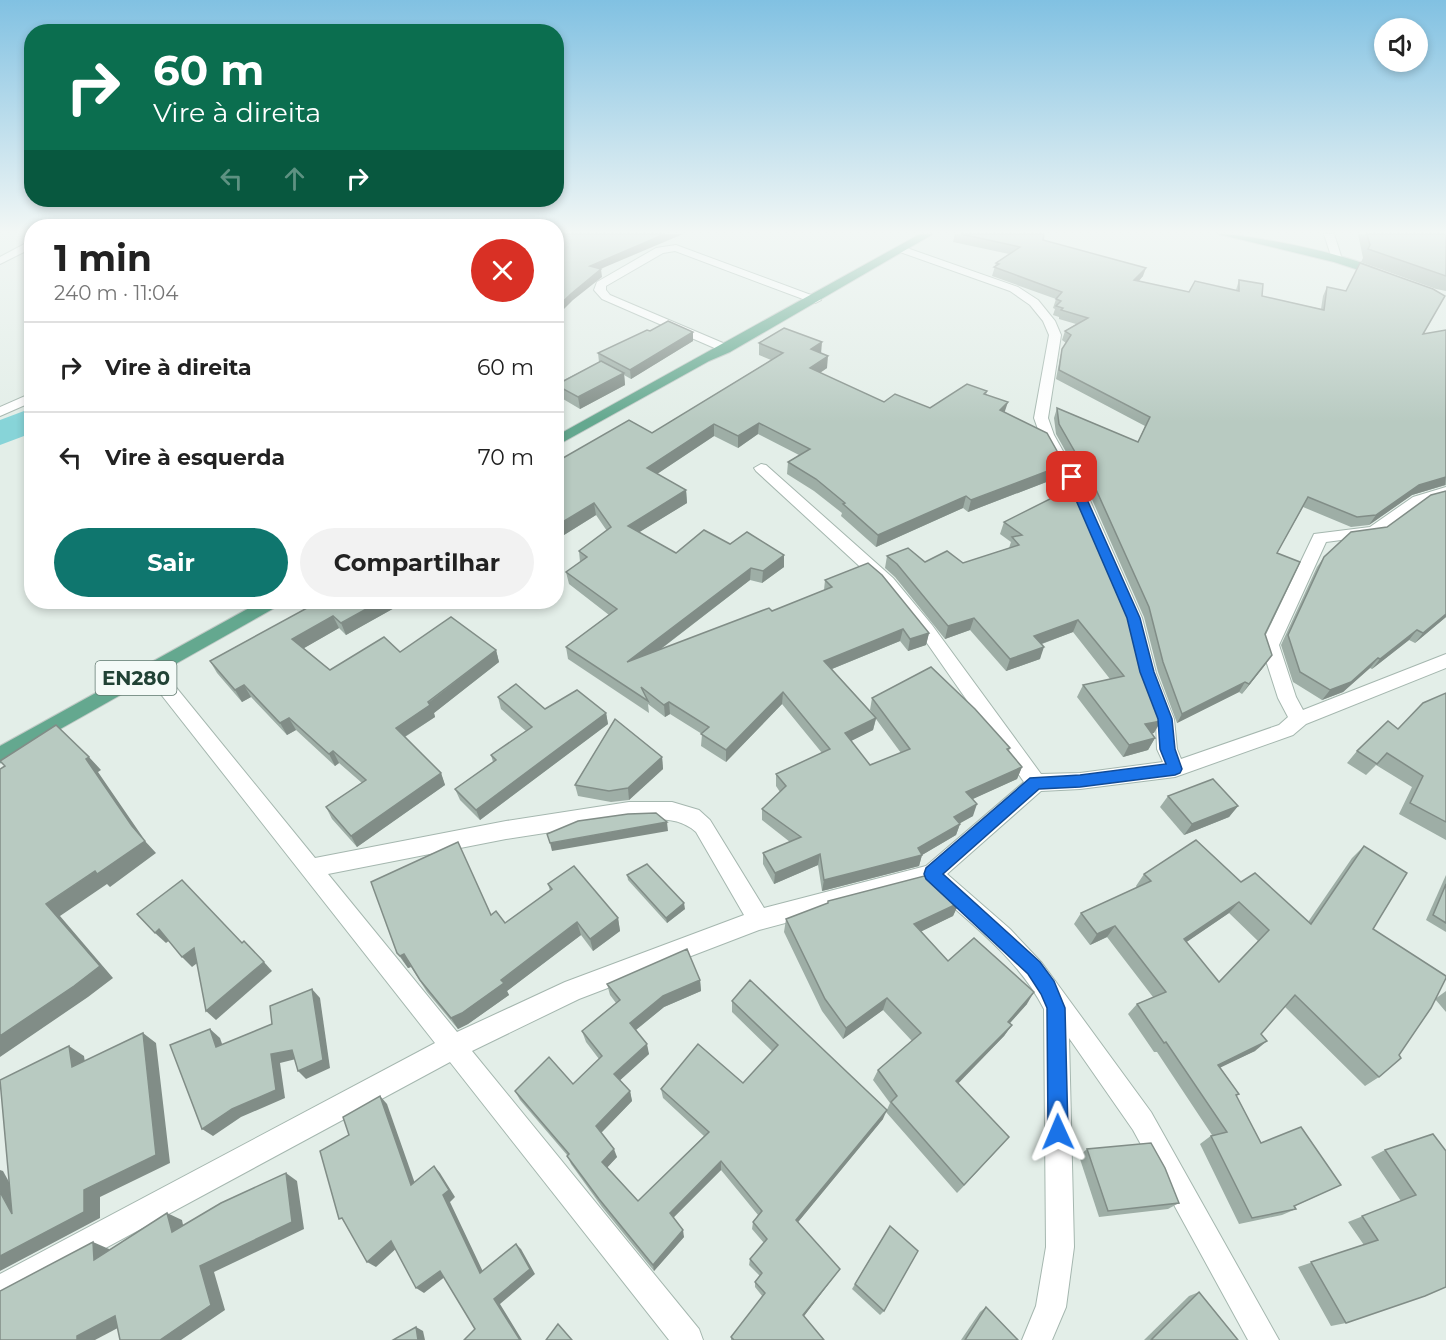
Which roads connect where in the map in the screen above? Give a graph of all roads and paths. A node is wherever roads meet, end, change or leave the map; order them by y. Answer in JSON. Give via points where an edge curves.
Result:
{"nodes":[{"id":1,"x":606,"y":297,"type":"edge"},
{"id":2,"x":806,"y":297,"type":"edge"},
{"id":3,"x":821,"y":297,"type":"edge"},
{"id":4,"x":1026,"y":297,"type":"edge"},
{"id":5,"x":815,"y":300,"type":"junction"},
{"id":6,"x":726,"y":350,"type":"junction"},
{"id":7,"x":24,"y":401,"type":"edge"},
{"id":8,"x":0,"y":412,"type":"edge"},
{"id":9,"x":564,"y":437,"type":"edge"},
{"id":10,"x":761,"y":468,"type":"dead end"},
{"id":11,"x":1446,"y":492,"type":"edge"},
{"id":12,"x":259,"y":609,"type":"edge"},
{"id":13,"x":1446,"y":661,"type":"edge"},
{"id":14,"x":151,"y":669,"type":"junction"},
{"id":15,"x":1299,"y":719,"type":"junction"},
{"id":16,"x":0,"y":755,"type":"edge"},
{"id":17,"x":1175,"y":769,"type":"junction"},
{"id":18,"x":1036,"y":783,"type":"junction"},
{"id":19,"x":311,"y":868,"type":"junction"},
{"id":20,"x":932,"y":874,"type":"junction"},
{"id":21,"x":759,"y":920,"type":"junction"},
{"id":22,"x":1048,"y":988,"type":"junction"},
{"id":23,"x":452,"y":1047,"type":"junction"},
{"id":24,"x":0,"y":1290,"type":"edge"},
{"id":25,"x":688,"y":1340,"type":"edge"},
{"id":26,"x":1037,"y":1340,"type":"edge"},
{"id":27,"x":1264,"y":1340,"type":"edge"}],
"edges":[{"from":1,"to":6,"type":"street"},
{"from":2,"to":5,"type":"street"},
{"from":3,"to":5,"type":"main road"},
{"from":4,"to":17,"type":"street","via":[[1052,322],[1055,335],[1041,418],[1081,496],[1133,618],[1165,719],[1167,749]]},
{"from":5,"to":6,"type":"main road"},
{"from":6,"to":9,"type":"main road"},
{"from":7,"to":8,"type":"street"},
{"from":10,"to":18,"type":"street","via":[[887,582],[926,629]]},
{"from":11,"to":15,"type":"street","via":[[1418,500],[1374,531],[1320,538],[1270,645],[1287,698]]},
{"from":12,"to":14,"type":"main road","number":"EN280"},
{"from":13,"to":15,"type":"street"},
{"from":14,"to":16,"type":"main road","number":"EN280"},
{"from":14,"to":19,"type":"street"},
{"from":15,"to":17,"type":"street","via":[[1286,730]]},
{"from":17,"to":18,"type":"street"},
{"from":18,"to":20,"type":"street"},
{"from":19,"to":21,"type":"street","via":[[506,830],[629,812],[672,810],[692,816],[703,826]]},
{"from":19,"to":23,"type":"street"},
{"from":20,"to":21,"type":"street"},
{"from":20,"to":22,"type":"street","via":[[1034,968]]},
{"from":21,"to":23,"type":"street","via":[[573,990]]},
{"from":22,"to":26,"type":"street","via":[[1056,1008],[1060,1247],[1051,1307]]},
{"from":22,"to":27,"type":"street","via":[[1142,1121]]},
{"from":23,"to":24,"type":"street"},
{"from":23,"to":25,"type":"street"}]}
